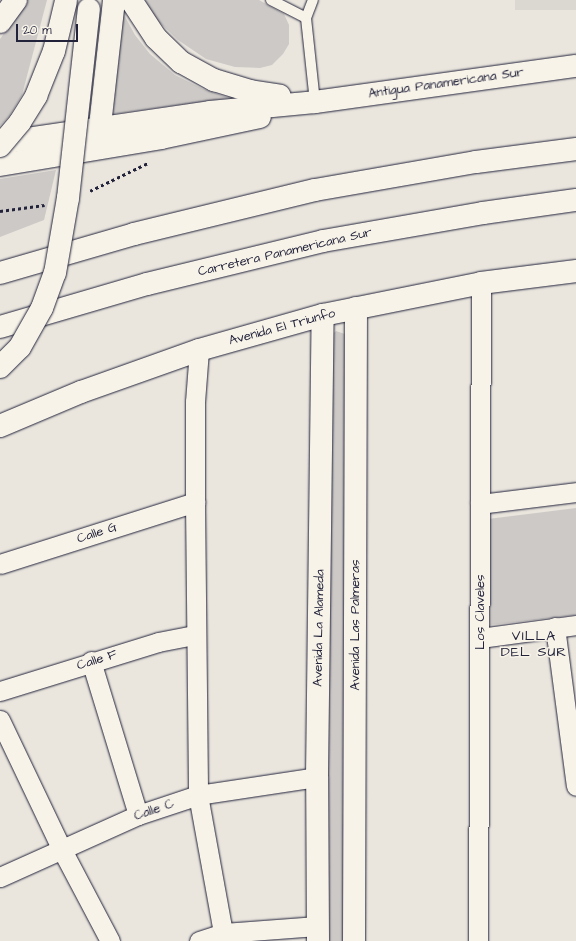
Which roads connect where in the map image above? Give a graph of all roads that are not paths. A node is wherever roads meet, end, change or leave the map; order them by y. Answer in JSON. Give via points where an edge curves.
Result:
{"nodes":[{"id":1,"x":16,"y":0,"type":"edge"},
{"id":2,"x":114,"y":0,"type":"edge"},
{"id":3,"x":131,"y":0,"type":"edge"},
{"id":4,"x":271,"y":0,"type":"edge"},
{"id":5,"x":313,"y":0,"type":"edge"},
{"id":6,"x":66,"y":1,"type":"edge"},
{"id":7,"x":90,"y":4,"type":"edge"},
{"id":8,"x":306,"y":18,"type":"junction"},
{"id":9,"x":0,"y":22,"type":"edge"},
{"id":10,"x":576,"y":66,"type":"edge"},
{"id":11,"x":315,"y":102,"type":"junction"},
{"id":12,"x":99,"y":139,"type":"junction"},
{"id":13,"x":0,"y":142,"type":"edge"},
{"id":14,"x":0,"y":146,"type":"edge"},
{"id":15,"x":576,"y":149,"type":"edge"},
{"id":16,"x":0,"y":165,"type":"edge"},
{"id":17,"x":576,"y":200,"type":"edge"},
{"id":18,"x":576,"y":271,"type":"edge"},
{"id":19,"x":0,"y":273,"type":"edge"},
{"id":20,"x":481,"y":283,"type":"junction"},
{"id":21,"x":356,"y":308,"type":"junction"},
{"id":22,"x":323,"y":315,"type":"junction"},
{"id":23,"x":0,"y":327,"type":"edge"},
{"id":24,"x":199,"y":350,"type":"junction"},
{"id":25,"x":0,"y":367,"type":"edge"},
{"id":26,"x":0,"y":426,"type":"edge"},
{"id":27,"x":576,"y":492,"type":"edge"},
{"id":28,"x":195,"y":502,"type":"junction"},
{"id":29,"x":480,"y":504,"type":"junction"},
{"id":30,"x":0,"y":564,"type":"edge"},
{"id":31,"x":576,"y":624,"type":"edge"},
{"id":32,"x":555,"y":627,"type":"junction"},
{"id":33,"x":195,"y":635,"type":"junction"},
{"id":34,"x":480,"y":638,"type":"junction"},
{"id":35,"x":91,"y":661,"type":"junction"},
{"id":36,"x":0,"y":691,"type":"edge"},
{"id":37,"x":0,"y":720,"type":"edge"},
{"id":38,"x":317,"y":777,"type":"junction"},
{"id":39,"x":576,"y":786,"type":"edge"},
{"id":40,"x":198,"y":795,"type":"junction"},
{"id":41,"x":138,"y":815,"type":"junction"},
{"id":42,"x":61,"y":848,"type":"junction"},
{"id":43,"x":0,"y":876,"type":"edge"},
{"id":44,"x":223,"y":933,"type":"junction"},
{"id":45,"x":318,"y":933,"type":"edge"},
{"id":46,"x":110,"y":941,"type":"edge"},
{"id":47,"x":199,"y":941,"type":"edge"},
{"id":48,"x":354,"y":941,"type":"edge"},
{"id":49,"x":478,"y":941,"type":"edge"}],
"edges":[{"from":1,"to":9,"type":"main road"},
{"from":2,"to":12,"type":"main road"},
{"from":3,"to":11,"type":"main road","via":[[156,38],[181,62],[214,80],[250,91]]},
{"from":4,"to":8,"type":"lane"},
{"from":5,"to":8,"type":"lane"},
{"from":6,"to":14,"type":"main road","bridge":true,"via":[[54,52],[36,96],[20,122]]},
{"from":7,"to":25,"type":"main road","bridge":true,"via":[[67,205],[56,268],[42,308],[20,347]]},
{"from":8,"to":11,"type":"lane"},
{"from":10,"to":11,"type":"main road","name":"Antigua Panamericana Sur"},
{"from":11,"to":12,"type":"main road","name":"Antigua Panamericana Sur","via":[[210,112]]},
{"from":12,"to":13,"type":"main road"},
{"from":12,"to":16,"type":"main road"},
{"from":15,"to":19,"type":"main road","via":[[315,190],[134,234]]},
{"from":17,"to":23,"type":"main road","name":"Carretera Panamericana Sur","via":[[483,213],[323,241],[147,284]]},
{"from":18,"to":20,"type":"main road","name":"Avenida El Triunfo"},
{"from":20,"to":21,"type":"main road","name":"Avenida El Triunfo"},
{"from":20,"to":29,"type":"street","name":"Los Claveles"},
{"from":21,"to":22,"type":"main road","name":"Avenida El Triunfo"},
{"from":21,"to":48,"type":"main road","name":"Avenida Las Palmeras"},
{"from":22,"to":24,"type":"main road","name":"Avenida El Triunfo"},
{"from":22,"to":38,"type":"main road","name":"Avenida La Alameda"},
{"from":24,"to":26,"type":"main road","name":"Avenida El Triunfo","via":[[80,392]]},
{"from":24,"to":28,"type":"street","via":[[195,402]]},
{"from":27,"to":29,"type":"street"},
{"from":28,"to":30,"type":"street","name":"Calle G"},
{"from":28,"to":33,"type":"street"},
{"from":29,"to":34,"type":"street","name":"Los Claveles"},
{"from":31,"to":32,"type":"street"},
{"from":32,"to":34,"type":"street"},
{"from":32,"to":39,"type":"street"},
{"from":33,"to":35,"type":"street","name":"Calle F","via":[[158,642]]},
{"from":33,"to":40,"type":"street"},
{"from":34,"to":49,"type":"street","name":"Los Claveles"},
{"from":35,"to":36,"type":"street","name":"Calle F"},
{"from":35,"to":41,"type":"street"},
{"from":37,"to":42,"type":"street"},
{"from":38,"to":40,"type":"street","name":"Calle C"},
{"from":38,"to":45,"type":"main road","name":"Avenida La Alameda"},
{"from":40,"to":41,"type":"street","name":"Calle C"},
{"from":40,"to":44,"type":"street"},
{"from":41,"to":42,"type":"street","name":"Calle C"},
{"from":42,"to":43,"type":"street","name":"Calle C"},
{"from":42,"to":46,"type":"street"},
{"from":44,"to":45,"type":"street"},
{"from":44,"to":47,"type":"street"}]}
